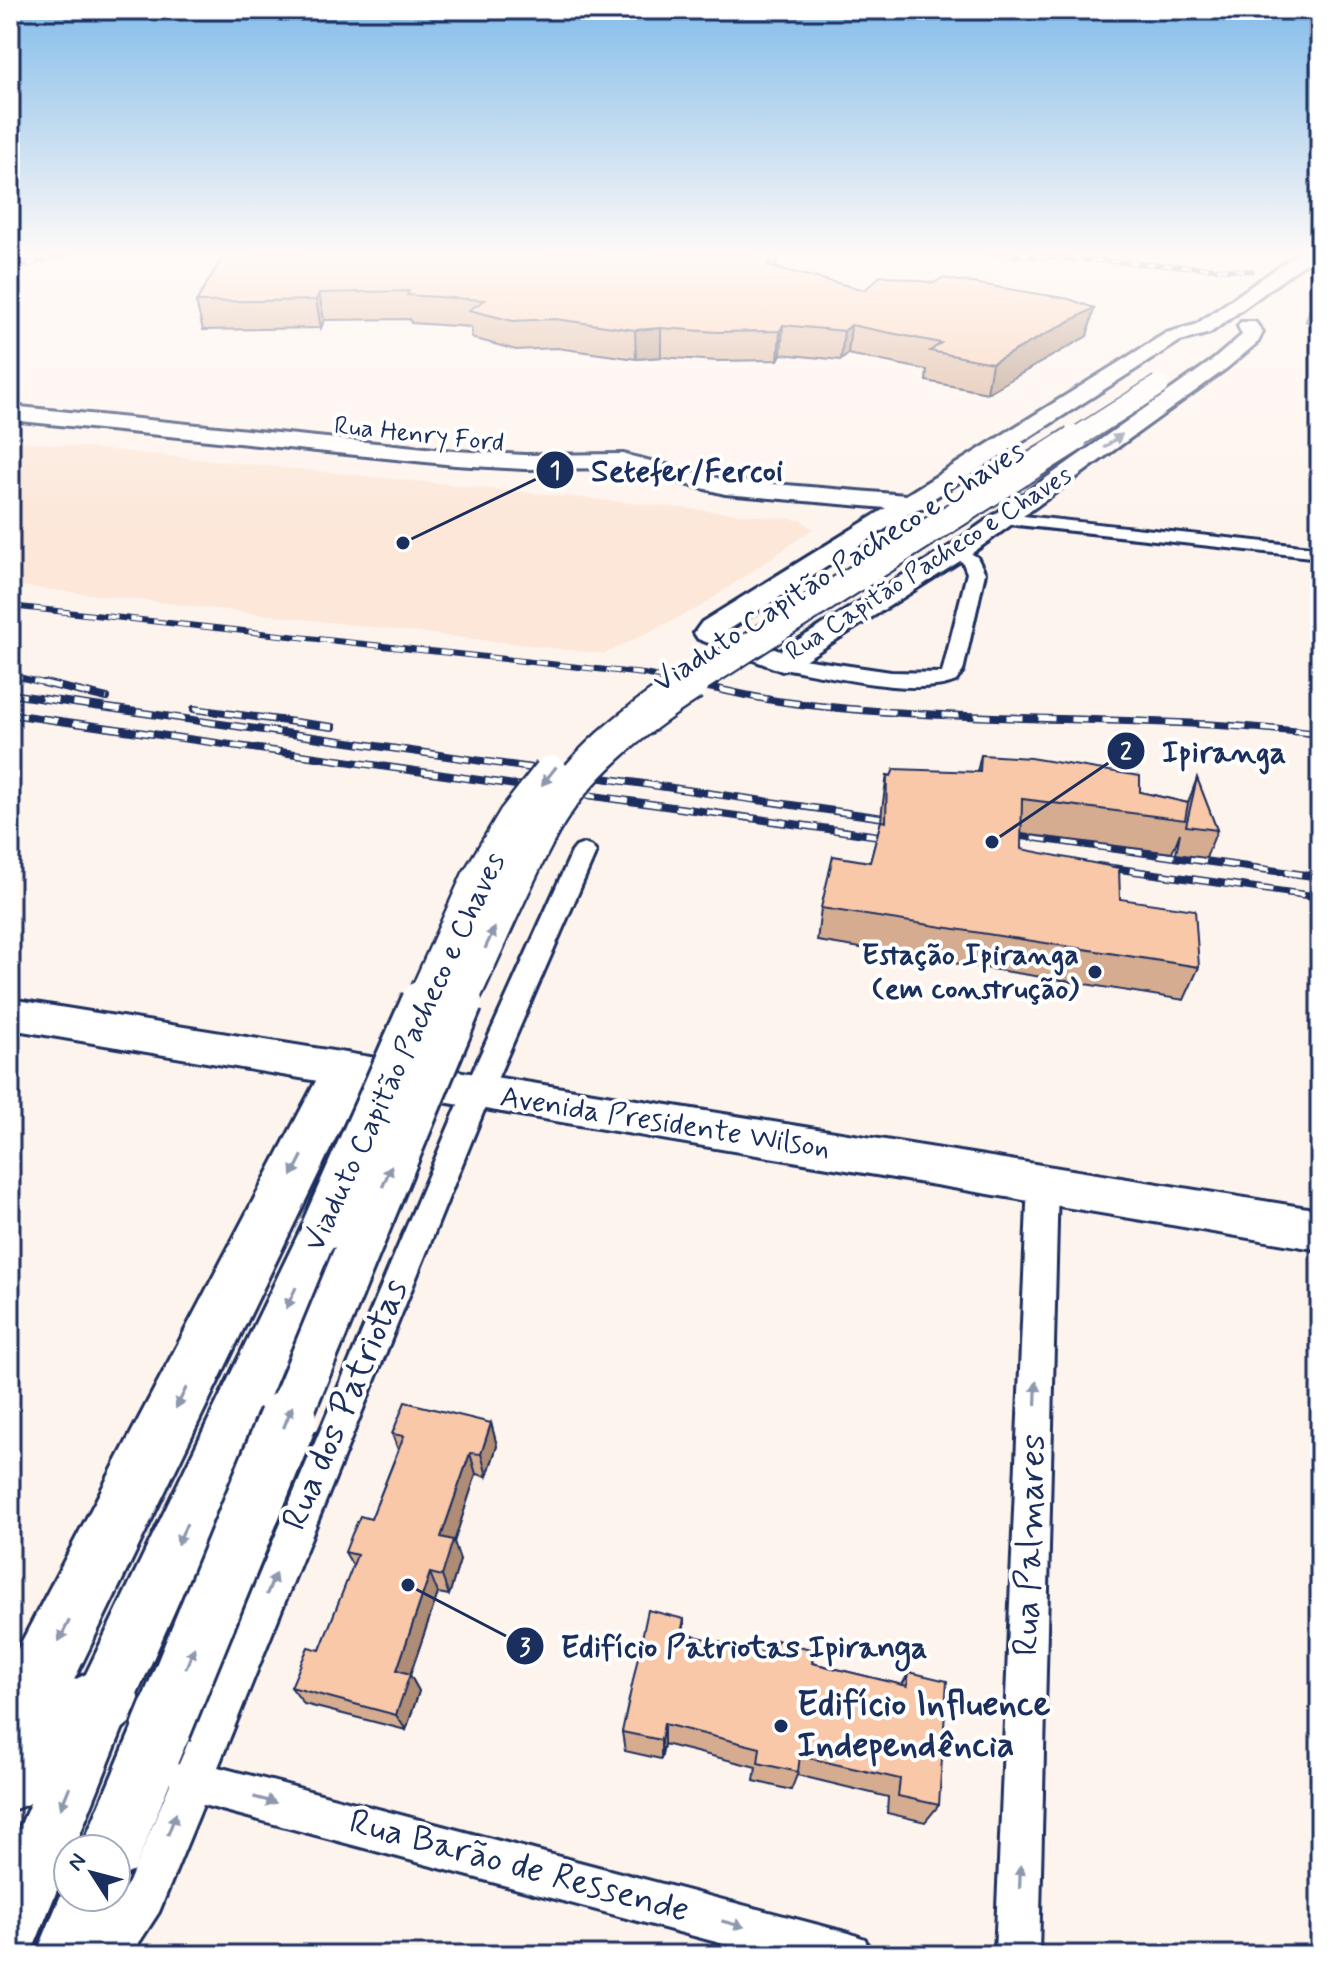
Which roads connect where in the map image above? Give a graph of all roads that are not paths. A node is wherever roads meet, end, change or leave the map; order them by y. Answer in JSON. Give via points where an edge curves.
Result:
{"nodes":[{"id":1,"x":1161,"y":345,"type":"edge"},
{"id":2,"x":1188,"y":345,"type":"edge"},
{"id":3,"x":1217,"y":345,"type":"edge"},
{"id":4,"x":1233,"y":345,"type":"edge"},
{"id":5,"x":1226,"y":353,"type":"junction"},
{"id":6,"x":1147,"y":385,"type":"junction"},
{"id":7,"x":10,"y":413,"type":"edge"},
{"id":8,"x":10,"y":424,"type":"edge"},
{"id":9,"x":623,"y":461,"type":"junction"},
{"id":10,"x":637,"y":488,"type":"dead end"},
{"id":11,"x":909,"y":501,"type":"junction"},
{"id":12,"x":1005,"y":519,"type":"junction"},
{"id":13,"x":867,"y":529,"type":"junction"},
{"id":14,"x":959,"y":551,"type":"junction"},
{"id":15,"x":1320,"y":553,"type":"edge"},
{"id":16,"x":782,"y":662,"type":"junction"},
{"id":17,"x":584,"y":852,"type":"dead end"},
{"id":18,"x":10,"y":1014,"type":"edge"},
{"id":19,"x":345,"y":1071,"type":"junction"},
{"id":20,"x":477,"y":1093,"type":"junction"},
{"id":21,"x":1043,"y":1182,"type":"junction"},
{"id":22,"x":1320,"y":1230,"type":"edge"},
{"id":23,"x":10,"y":1714,"type":"edge"},
{"id":24,"x":133,"y":1715,"type":"junction"},
{"id":25,"x":10,"y":1776,"type":"edge"},
{"id":26,"x":189,"y":1780,"type":"junction"},
{"id":27,"x":115,"y":1833,"type":"edge"},
{"id":28,"x":86,"y":1913,"type":"edge"},
{"id":29,"x":10,"y":1926,"type":"edge"},
{"id":30,"x":69,"y":1955,"type":"edge"},
{"id":31,"x":105,"y":1955,"type":"edge"},
{"id":32,"x":849,"y":1955,"type":"edge"},
{"id":33,"x":1017,"y":1955,"type":"edge"}],
"edges":[{"from":1,"to":11,"type":"main road","name":"Rua Capitão Pacheco e Chaves"},
{"from":2,"to":6,"type":"main road","name":"Rua Capitão Pacheco e Chaves"},
{"from":3,"to":5,"type":"main road"},
{"from":4,"to":5,"type":"main road","name":"Rua Capitão Pacheco e Chaves"},
{"from":5,"to":6,"type":"main road"},
{"from":12,"to":5,"type":"main road","name":"Rua Capitão Pacheco e Chaves","one_way":true},
{"from":24,"to":6,"type":"main road","name":"Viaduto Capitão Pacheco e Chaves","one_way":true,"bridge":true,"via":[[544,824],[588,766],[627,728],[686,687]]},
{"from":6,"to":24,"type":"main road","name":"Viaduto Capitão Pacheco e Chaves","one_way":true,"bridge":true,"via":[[612,714],[560,762],[515,819],[478,881],[324,1228]]},
{"from":7,"to":9,"type":"main road","via":[[455,458]]},
{"from":8,"to":9,"type":"main road","name":"Rua Henry Ford","via":[[606,484],[634,476]]},
{"from":9,"to":11,"type":"main road","via":[[725,487]]},
{"from":10,"to":13,"type":"main road","via":[[801,505]]},
{"from":11,"to":12,"type":"main road"},
{"from":11,"to":13,"type":"main road","name":"Rua Capitão Pacheco e Chaves"},
{"from":12,"to":14,"type":"main road","name":"Rua Capitão Pacheco e Chaves"},
{"from":12,"to":15,"type":"street"},
{"from":13,"to":14,"type":"main road"},
{"from":13,"to":16,"type":"main road","name":"Rua Capitão Pacheco e Chaves","via":[[708,631]]},
{"from":14,"to":16,"type":"main road","name":"Rua Capitão Pacheco e Chaves"},
{"from":14,"to":16,"type":"street","via":[[976,573],[948,677],[907,679]]},
{"from":17,"to":20,"type":"street","name":"Rua dos Patriotas"},
{"from":18,"to":19,"type":"main road","name":"Avenida Presidente Wilson"},
{"from":19,"to":20,"type":"main road","name":"Avenida Presidente Wilson"},
{"from":19,"to":23,"type":"highway","one_way":true,"via":[[39,1681]]},
{"from":20,"to":21,"type":"main road","name":"Avenida Presidente Wilson"},
{"from":26,"to":20,"type":"street","name":"Rua dos Patriotas","one_way":true},
{"from":21,"to":22,"type":"main road","name":"Avenida Presidente Wilson"},
{"from":33,"to":21,"type":"street","name":"Rua Palmares","one_way":true},
{"from":24,"to":25,"type":"highway"},
{"from":24,"to":27,"type":"main road","name":"Viaduto Capitão Pacheco e Chaves"},
{"from":24,"to":29,"type":"main road","name":"Viaduto Capitão Pacheco e Chaves","one_way":true},
{"from":31,"to":26,"type":"street","name":"Rua dos Patriotas","one_way":true,"via":[[144,1897]]},
{"from":26,"to":32,"type":"street","name":"Rua Barão de Ressende","one_way":true},
{"from":28,"to":30,"type":"main road"}]}
